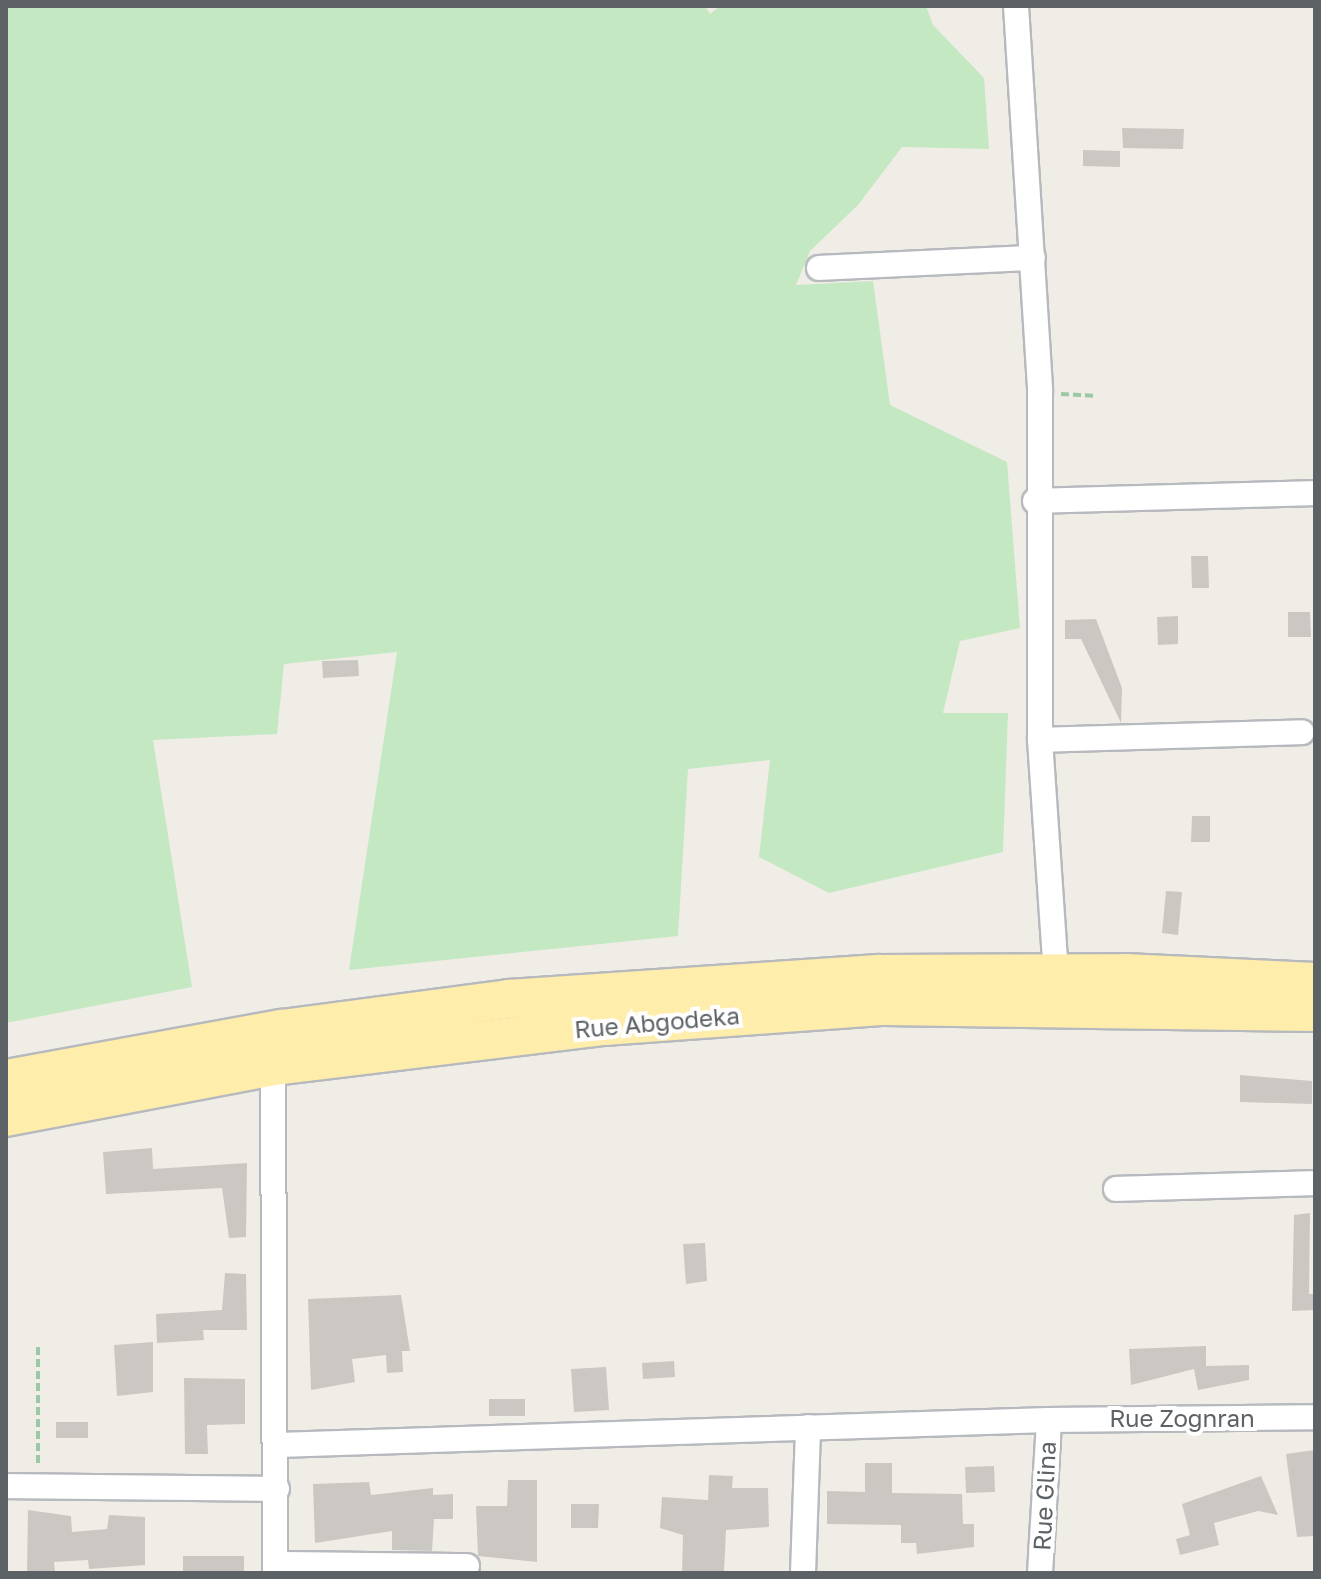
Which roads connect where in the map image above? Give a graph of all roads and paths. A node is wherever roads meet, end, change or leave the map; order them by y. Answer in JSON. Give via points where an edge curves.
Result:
{"nodes":[{"id":1,"x":1016,"y":6,"type":"edge"},
{"id":2,"x":1033,"y":258,"type":"junction"},
{"id":3,"x":819,"y":268,"type":"dead end"},
{"id":4,"x":1068,"y":395,"type":"dead end"},
{"id":5,"x":1094,"y":396,"type":"dead end"},
{"id":6,"x":1315,"y":493,"type":"edge"},
{"id":7,"x":1035,"y":501,"type":"junction"},
{"id":8,"x":1302,"y":732,"type":"dead end"},
{"id":9,"x":1040,"y":740,"type":"junction"},
{"id":10,"x":1056,"y":973,"type":"junction"},
{"id":11,"x":1315,"y":982,"type":"edge"},
{"id":12,"x":1315,"y":1012,"type":"edge"},
{"id":13,"x":273,"y":1066,"type":"junction"},
{"id":14,"x":6,"y":1079,"type":"edge"},
{"id":15,"x":6,"y":1117,"type":"edge"},
{"id":16,"x":1315,"y":1183,"type":"edge"},
{"id":17,"x":1116,"y":1189,"type":"dead end"},
{"id":18,"x":38,"y":1347,"type":"dead end"},
{"id":19,"x":1315,"y":1417,"type":"edge"},
{"id":20,"x":1049,"y":1420,"type":"junction"},
{"id":21,"x":808,"y":1427,"type":"junction"},
{"id":22,"x":278,"y":1445,"type":"junction"},
{"id":23,"x":6,"y":1486,"type":"edge"},
{"id":24,"x":38,"y":1486,"type":"junction"},
{"id":25,"x":277,"y":1489,"type":"junction"},
{"id":26,"x":467,"y":1566,"type":"dead end"},
{"id":27,"x":275,"y":1568,"type":"edge"},
{"id":28,"x":803,"y":1573,"type":"edge"},
{"id":29,"x":1040,"y":1573,"type":"edge"}],
"edges":[{"from":1,"to":2,"type":"street"},
{"from":2,"to":3,"type":"street"},
{"from":2,"to":7,"type":"street","via":[[1040,391]]},
{"from":4,"to":5,"type":"path"},
{"from":6,"to":7,"type":"street"},
{"from":7,"to":9,"type":"street"},
{"from":8,"to":9,"type":"street"},
{"from":9,"to":10,"type":"street"},
{"from":10,"to":11,"type":"main road","name":"Rue Abgodeka"},
{"from":10,"to":14,"type":"main road","name":"Rue Abgodeka","via":[[878,974],[509,999],[282,1029]]},
{"from":12,"to":13,"type":"main road","name":"Rue Abgodeka","via":[[884,1006],[534,1032]]},
{"from":13,"to":15,"type":"main road","name":"Rue Abgodeka"},
{"from":13,"to":22,"type":"street"},
{"from":16,"to":17,"type":"street"},
{"from":18,"to":24,"type":"path"},
{"from":19,"to":20,"type":"street","name":"Rue Zognran"},
{"from":20,"to":21,"type":"street","name":"Rue Zognran"},
{"from":20,"to":29,"type":"street","name":"Rue Glina"},
{"from":21,"to":22,"type":"street","name":"Rue Zognran"},
{"from":21,"to":28,"type":"street"},
{"from":22,"to":25,"type":"street"},
{"from":23,"to":24,"type":"street"},
{"from":24,"to":25,"type":"street"},
{"from":25,"to":27,"type":"street"},
{"from":26,"to":27,"type":"street"}]}
